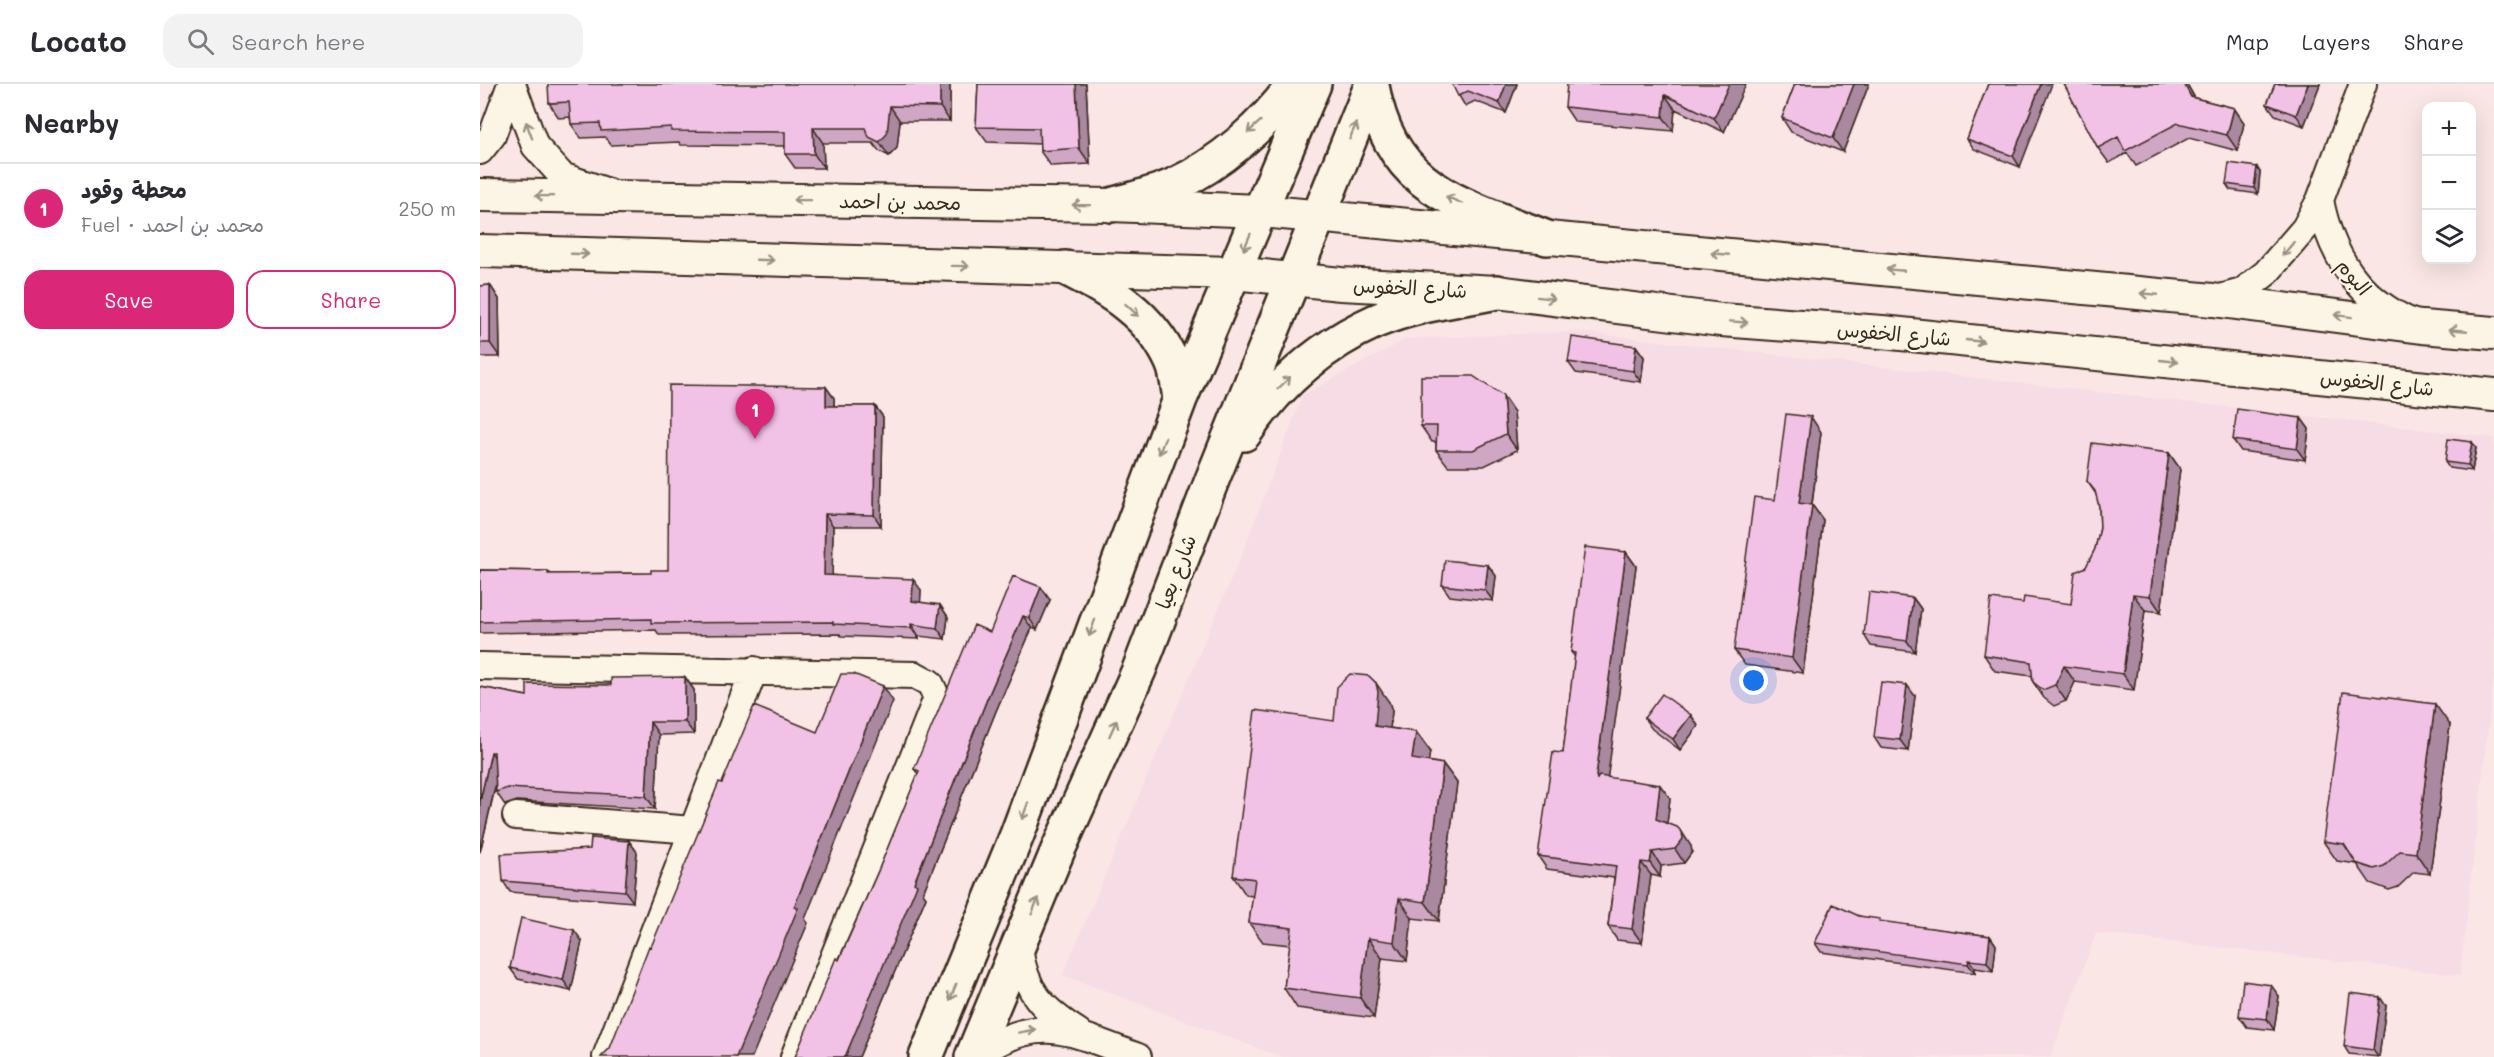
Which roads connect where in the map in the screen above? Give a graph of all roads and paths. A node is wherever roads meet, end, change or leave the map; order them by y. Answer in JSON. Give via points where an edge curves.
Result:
{"nodes":[{"id":1,"x":512,"y":84,"type":"edge"},
{"id":2,"x":1294,"y":84,"type":"edge"},
{"id":3,"x":1314,"y":84,"type":"edge"},
{"id":4,"x":2363,"y":84,"type":"edge"},
{"id":5,"x":1372,"y":85,"type":"edge"},
{"id":6,"x":480,"y":152,"type":"edge"},
{"id":7,"x":480,"y":195,"type":"edge"},
{"id":8,"x":623,"y":197,"type":"junction"},
{"id":9,"x":2320,"y":200,"type":"junction"},
{"id":10,"x":1112,"y":205,"type":"junction"},
{"id":11,"x":1260,"y":211,"type":"junction"},
{"id":12,"x":1319,"y":215,"type":"junction"},
{"id":13,"x":1547,"y":238,"type":"junction"},
{"id":14,"x":480,"y":251,"type":"edge"},
{"id":15,"x":1065,"y":268,"type":"junction"},
{"id":16,"x":1233,"y":273,"type":"junction"},
{"id":17,"x":1294,"y":278,"type":"junction"},
{"id":18,"x":1497,"y":292,"type":"junction"},
{"id":19,"x":2213,"y":300,"type":"junction"},
{"id":20,"x":2421,"y":327,"type":"junction"},
{"id":21,"x":2494,"y":333,"type":"edge"},
{"id":22,"x":2494,"y":395,"type":"edge"},
{"id":23,"x":1180,"y":399,"type":"junction"},
{"id":24,"x":1212,"y":480,"type":"junction"},
{"id":25,"x":480,"y":666,"type":"edge"},
{"id":26,"x":754,"y":670,"type":"junction"},
{"id":27,"x":516,"y":816,"type":"dead end"},
{"id":28,"x":693,"y":830,"type":"junction"},
{"id":29,"x":1019,"y":948,"type":"junction"},
{"id":30,"x":1086,"y":1037,"type":"junction"},
{"id":31,"x":606,"y":1057,"type":"edge"},
{"id":32,"x":794,"y":1057,"type":"edge"},
{"id":33,"x":926,"y":1057,"type":"edge"},
{"id":34,"x":974,"y":1057,"type":"edge"},
{"id":35,"x":1138,"y":1057,"type":"edge"}],
"edges":[{"from":1,"to":6,"type":"street","via":[[492,136]]},
{"from":8,"to":1,"type":"street","one_way":true,"via":[[562,176],[536,146]]},
{"from":2,"to":10,"type":"main road","one_way":true,"via":[[1260,122],[1207,167],[1173,185]]},
{"from":3,"to":11,"type":"main road"},
{"from":4,"to":9,"type":"street"},
{"from":12,"to":5,"type":"main road","name":"شارع بعيا","one_way":true},
{"from":13,"to":5,"type":"main road","one_way":true,"via":[[1445,197],[1422,182],[1387,139]]},
{"from":8,"to":7,"type":"street","name":"محمد بن احمد","one_way":true},
{"from":10,"to":8,"type":"street","name":"محمد بن احمد","one_way":true},
{"from":9,"to":19,"type":"street","one_way":true,"via":[[2306,228],[2266,273],[2242,292]]},
{"from":9,"to":20,"type":"street","name":"البوم","via":[[2336,255],[2352,279],[2395,315]]},
{"from":10,"to":11,"type":"street","name":"محمد بن احمد"},
{"from":11,"to":12,"type":"street","name":"محمد بن احمد"},
{"from":11,"to":16,"type":"main road","one_way":true},
{"from":12,"to":13,"type":"street"},
{"from":12,"to":17,"type":"main road","name":"شارع بعيا"},
{"from":19,"to":13,"type":"street","one_way":true},
{"from":14,"to":15,"type":"street","one_way":true},
{"from":15,"to":16,"type":"street"},
{"from":15,"to":23,"type":"main road","one_way":true,"via":[[1102,286],[1155,331],[1173,364]]},
{"from":16,"to":17,"type":"street"},
{"from":16,"to":23,"type":"main road"},
{"from":17,"to":18,"type":"street","name":"شارع الخفوس"},
{"from":17,"to":24,"type":"main road","name":"شارع بعيا"},
{"from":18,"to":22,"type":"street","name":"شارع الخفوس","one_way":true,"via":[[1721,320],[1882,332]]},
{"from":24,"to":18,"type":"main road","one_way":true,"via":[[1283,382],[1344,339],[1377,321]]},
{"from":20,"to":19,"type":"street","one_way":true},
{"from":21,"to":20,"type":"street","one_way":true},
{"from":23,"to":33,"type":"main road","one_way":true,"via":[[1017,835]]},
{"from":29,"to":24,"type":"main road","name":"شارع بعيا","one_way":true,"via":[[1058,850],[1139,670]]},
{"from":25,"to":26,"type":"street"},
{"from":26,"to":28,"type":"street"},
{"from":26,"to":32,"type":"street","via":[[915,675],[930,682],[937,698]]},
{"from":27,"to":28,"type":"street"},
{"from":28,"to":31,"type":"street"},
{"from":29,"to":30,"type":"street","via":[[1028,986],[1040,1003]]},
{"from":29,"to":34,"type":"main road","name":"شارع بعيا"},
{"from":34,"to":30,"type":"street","one_way":true,"via":[[1004,1037],[1023,1031],[1044,1029]]},
{"from":30,"to":35,"type":"street"}]}
